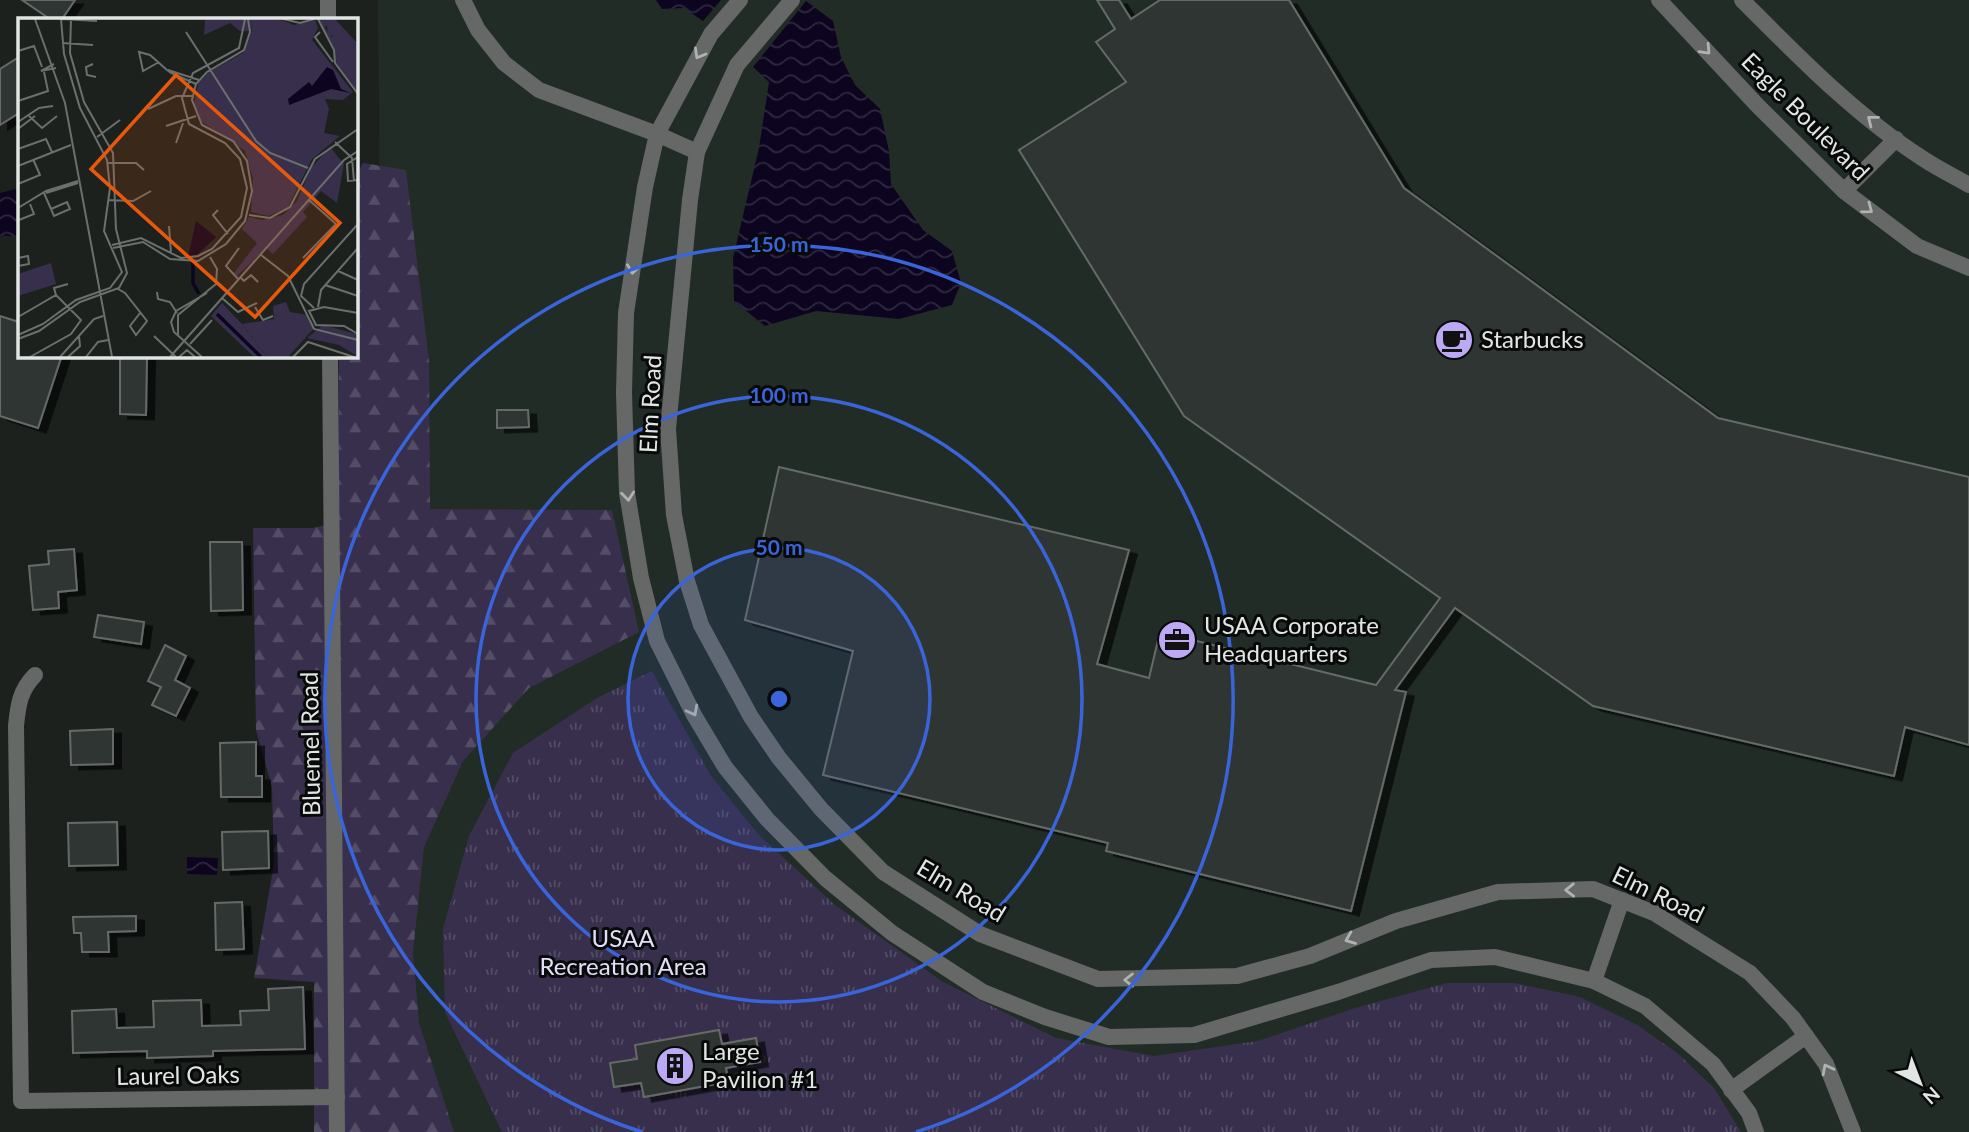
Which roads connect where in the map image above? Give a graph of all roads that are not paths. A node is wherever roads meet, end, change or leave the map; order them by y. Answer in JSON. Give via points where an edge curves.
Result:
{"nodes":[{"id":1,"x":328,"y":0,"type":"edge"},
{"id":2,"x":463,"y":0,"type":"edge"},
{"id":3,"x":740,"y":0,"type":"edge"},
{"id":4,"x":792,"y":0,"type":"edge"},
{"id":5,"x":1660,"y":0,"type":"edge"},
{"id":6,"x":1742,"y":0,"type":"edge"},
{"id":7,"x":328,"y":18,"type":"edge"},
{"id":8,"x":656,"y":134,"type":"junction"},
{"id":9,"x":1896,"y":139,"type":"junction"},
{"id":10,"x":697,"y":152,"type":"junction"},
{"id":11,"x":1969,"y":185,"type":"edge"},
{"id":12,"x":1844,"y":191,"type":"junction"},
{"id":13,"x":1969,"y":268,"type":"edge"},
{"id":14,"x":330,"y":357,"type":"edge"},
{"id":15,"x":35,"y":675,"type":"dead end"},
{"id":16,"x":1622,"y":900,"type":"junction"},
{"id":17,"x":1594,"y":981,"type":"junction"},
{"id":18,"x":1806,"y":1036,"type":"junction"},
{"id":19,"x":1731,"y":1090,"type":"junction"},
{"id":20,"x":337,"y":1097,"type":"junction"},
{"id":21,"x":337,"y":1132,"type":"edge"},
{"id":22,"x":1756,"y":1132,"type":"edge"},
{"id":23,"x":1853,"y":1132,"type":"edge"}],
"edges":[{"from":1,"to":7,"type":"street"},
{"from":2,"to":8,"type":"street","via":[[478,30],[504,63],[539,90]]},
{"from":3,"to":8,"type":"street","name":"Elm Road","one_way":true,"via":[[711,34]]},
{"from":4,"to":10,"type":"street","name":"Elm Road","via":[[737,65]]},
{"from":5,"to":12,"type":"street","name":"Eagle Boulevard","one_way":true},
{"from":9,"to":6,"type":"street","name":"Eagle Boulevard","one_way":true,"via":[[1812,71]]},
{"from":8,"to":10,"type":"street"},
{"from":8,"to":17,"type":"street","name":"Elm Road","one_way":true,"via":[[626,313],[626,493],[641,578],[657,641],[725,767],[767,819],[825,878],[892,933],[983,992],[1109,1037],[1194,1035],[1431,960],[1495,957]]},
{"from":9,"to":11,"type":"street","name":"Eagle Boulevard"},
{"from":9,"to":12,"type":"street"},
{"from":16,"to":10,"type":"street","name":"Elm Road","one_way":true,"via":[[1593,889],[1497,892],[1237,976],[1098,979],[981,934],[883,872],[821,808],[772,748],[701,625],[687,581],[674,515],[668,429]]},
{"from":12,"to":13,"type":"street","name":"Eagle Boulevard","one_way":true,"via":[[1917,246]]},
{"from":14,"to":20,"type":"street","name":"Bluemel Road"},
{"from":15,"to":20,"type":"street","name":"Laurel Oaks","via":[[18,701],[16,726],[20,1101]]},
{"from":16,"to":17,"type":"street"},
{"from":16,"to":18,"type":"street","name":"Elm Road","via":[[1654,913],[1750,972]]},
{"from":17,"to":19,"type":"street","name":"Elm Road","via":[[1645,1006],[1713,1064]]},
{"from":18,"to":19,"type":"street"},
{"from":23,"to":18,"type":"street","name":"Elm Road","one_way":true,"via":[[1826,1064]]},
{"from":19,"to":22,"type":"street","name":"Elm Road","via":[[1749,1113]]},
{"from":20,"to":21,"type":"street","name":"Bluemel Road"}]}
